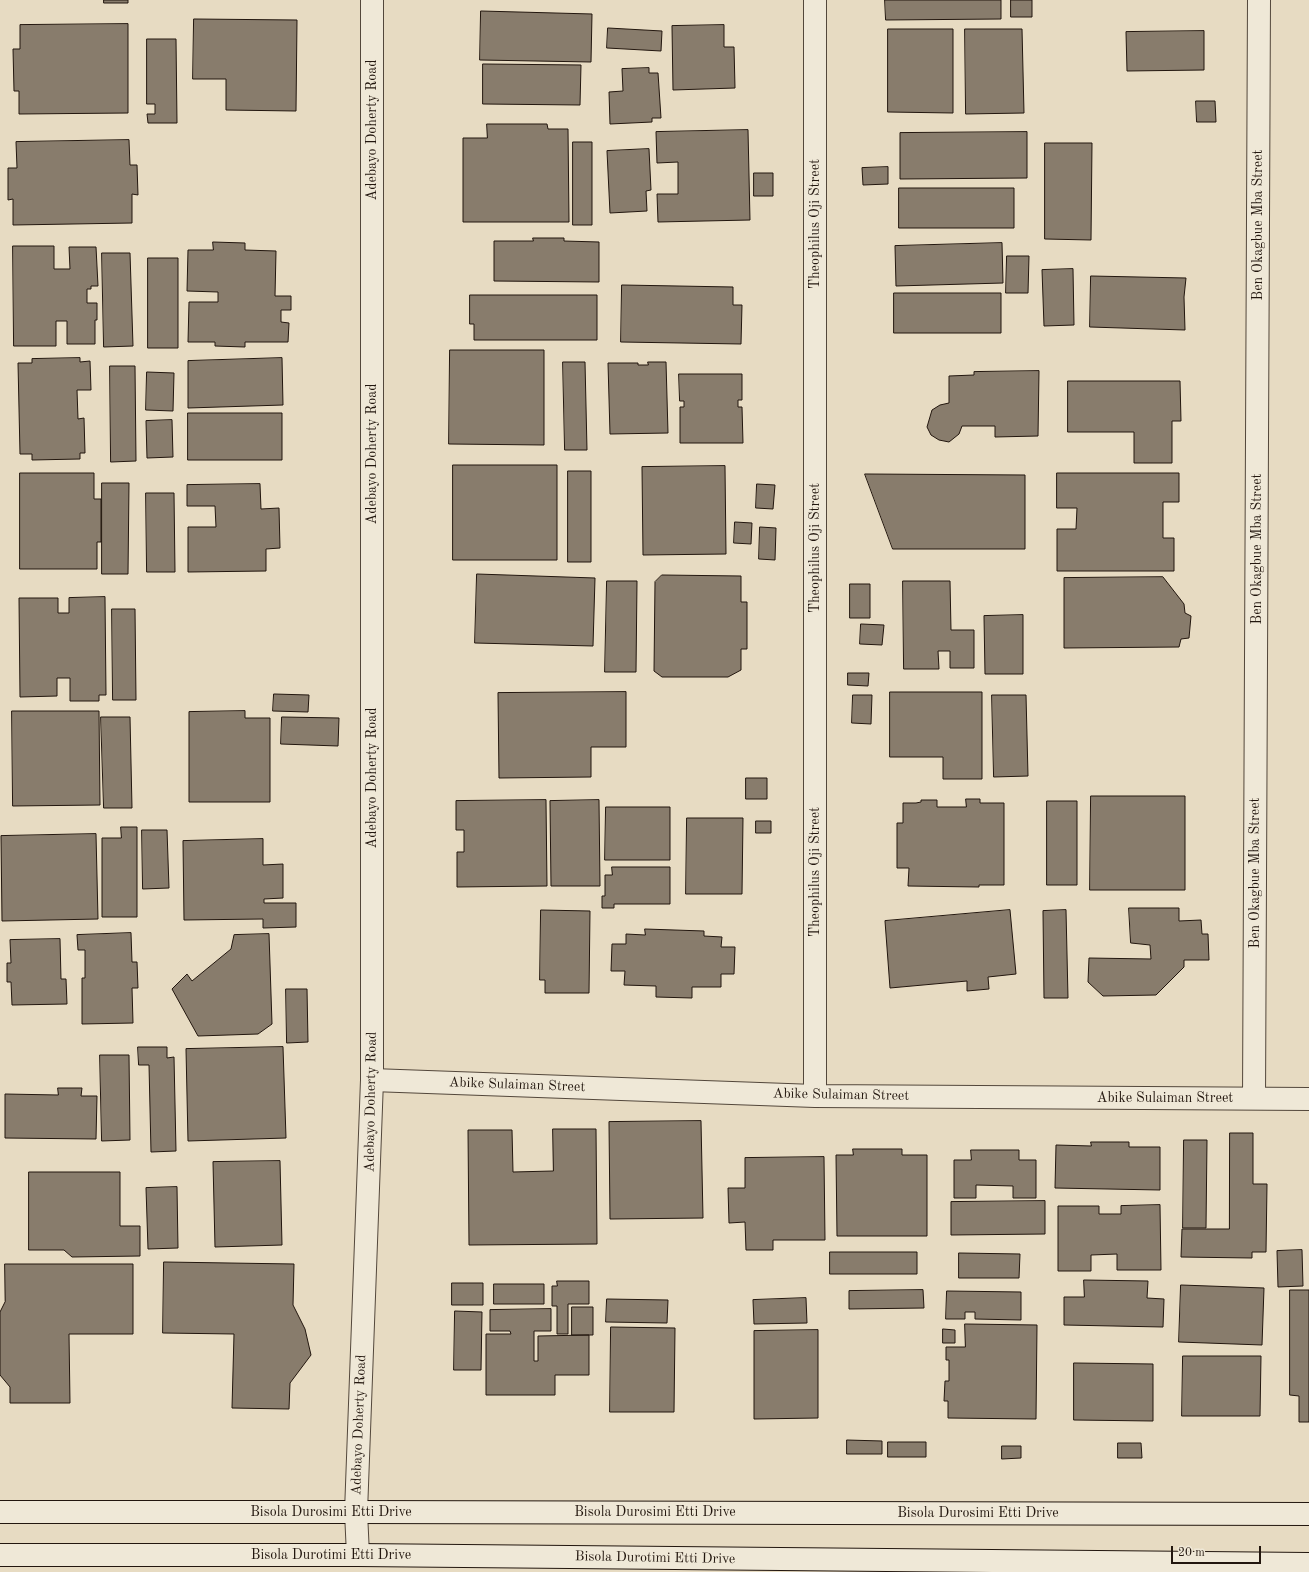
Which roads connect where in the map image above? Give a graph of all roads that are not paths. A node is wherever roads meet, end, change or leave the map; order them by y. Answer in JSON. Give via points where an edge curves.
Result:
{"nodes":[{"id":1,"x":372,"y":0,"type":"edge"},
{"id":2,"x":815,"y":0,"type":"edge"},
{"id":3,"x":1259,"y":0,"type":"edge"},
{"id":4,"x":372,"y":1080,"type":"junction"},
{"id":5,"x":815,"y":1096,"type":"junction"},
{"id":6,"x":1254,"y":1098,"type":"junction"},
{"id":7,"x":1309,"y":1099,"type":"edge"},
{"id":8,"x":0,"y":1512,"type":"edge"},
{"id":9,"x":356,"y":1512,"type":"junction"},
{"id":10,"x":1309,"y":1514,"type":"edge"},
{"id":11,"x":0,"y":1555,"type":"edge"},
{"id":12,"x":358,"y":1555,"type":"junction"},
{"id":13,"x":1309,"y":1564,"type":"edge"}],
"edges":[{"from":1,"to":4,"type":"street","name":"Adebayo Doherty Road"},
{"from":2,"to":5,"type":"street","name":"Theophilus Oji Street"},
{"from":3,"to":6,"type":"street","name":"Ben Okagbue Mba Street"},
{"from":4,"to":5,"type":"street","name":"Abike Sulaiman Street"},
{"from":4,"to":9,"type":"street","name":"Adebayo Doherty Road"},
{"from":5,"to":6,"type":"street","name":"Abike Sulaiman Street"},
{"from":6,"to":7,"type":"street","name":"Abike Sulaiman Street"},
{"from":8,"to":9,"type":"street","name":"Bisola Durosimi Etti Drive"},
{"from":9,"to":10,"type":"street","name":"Bisola Durosimi Etti Drive"},
{"from":9,"to":12,"type":"street","name":"Adebayo Doherty Road"},
{"from":11,"to":12,"type":"street","name":"Bisola Durotimi Etti Drive"},
{"from":12,"to":13,"type":"street","name":"Bisola Durotimi Etti Drive"}]}
